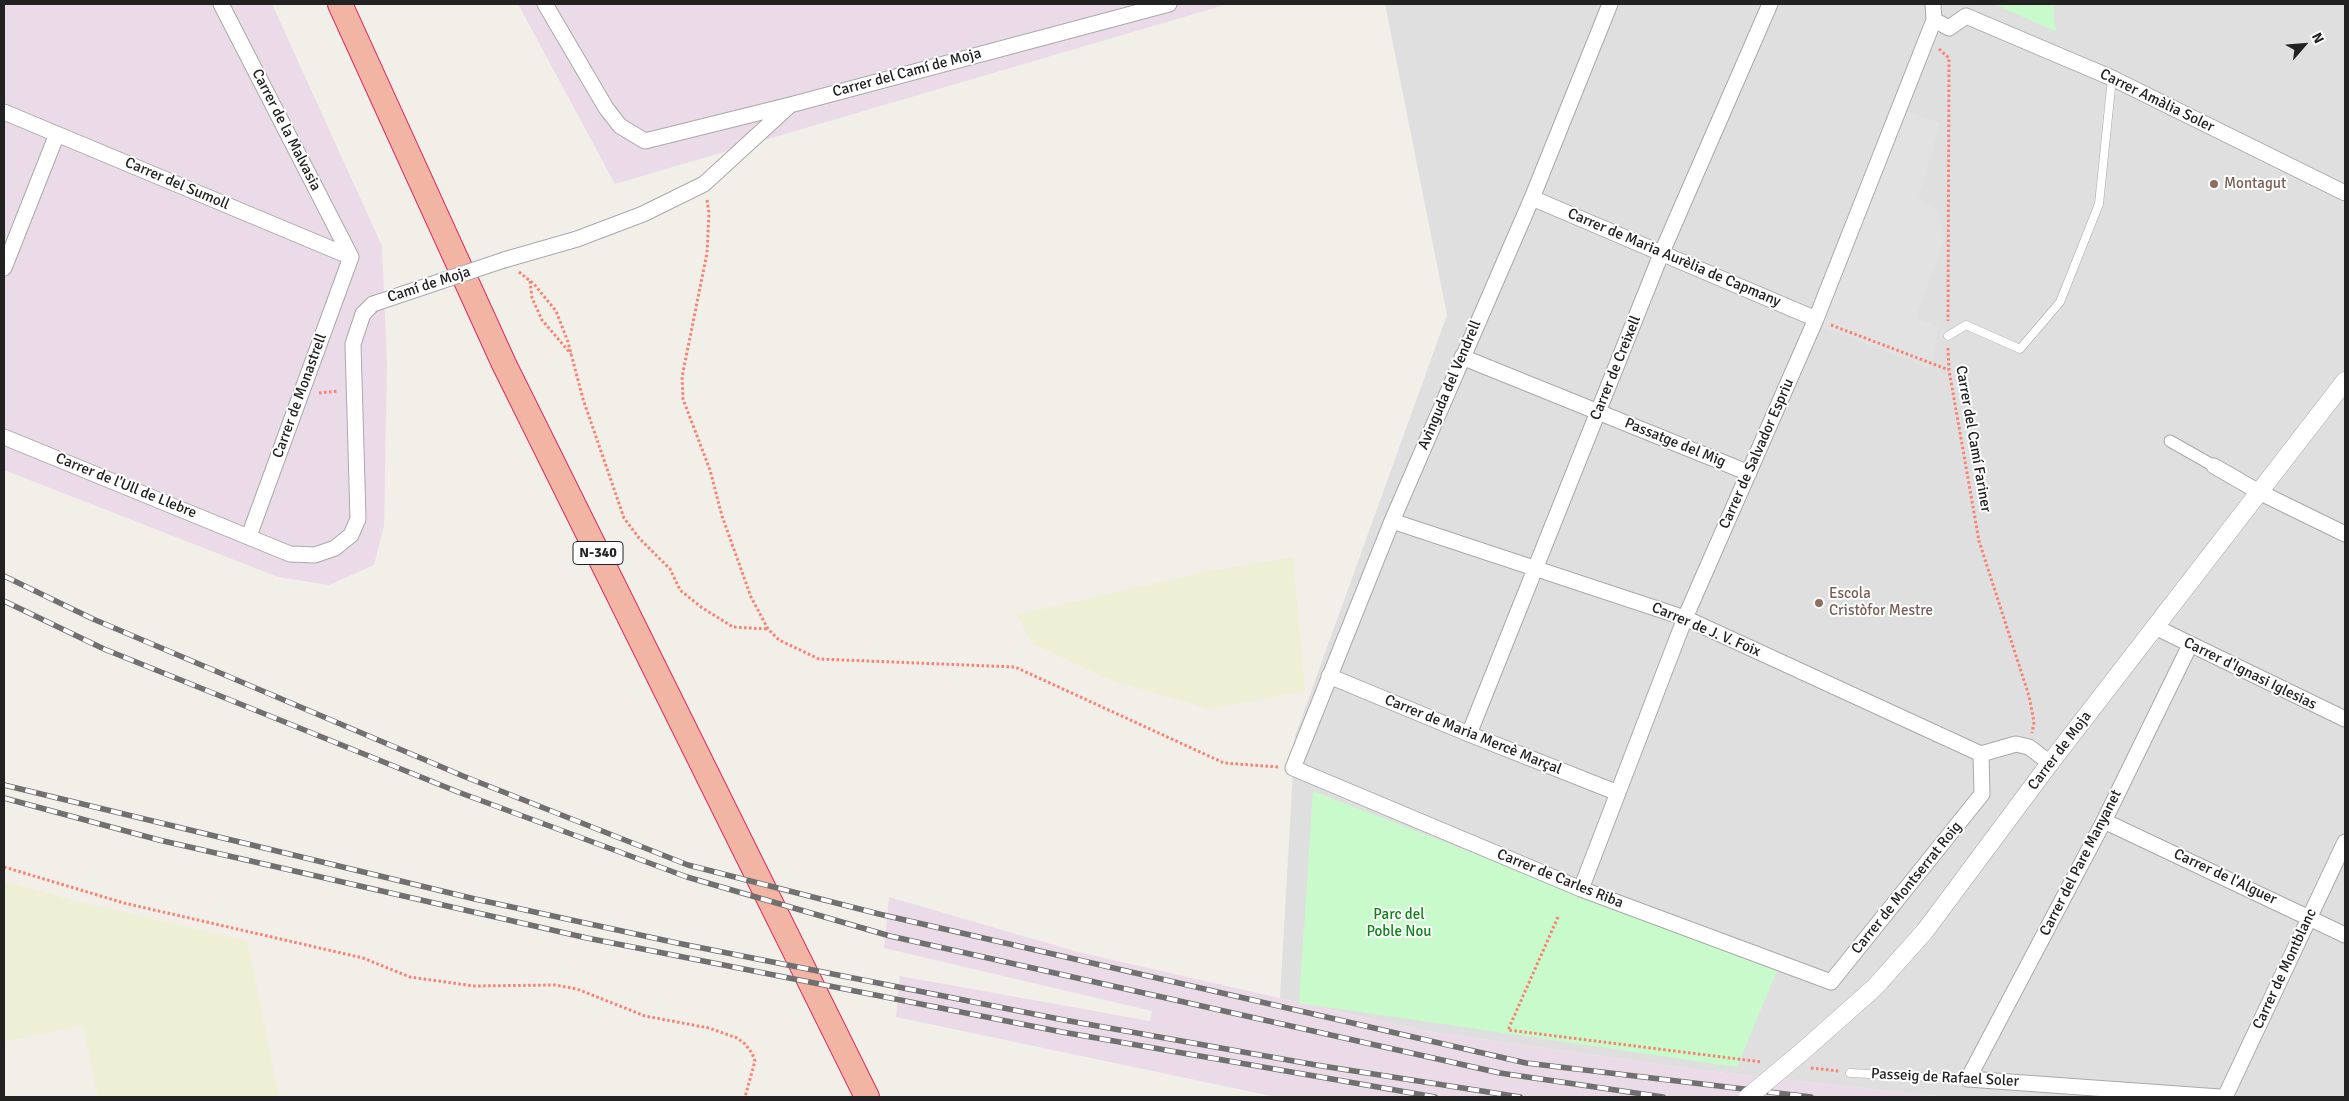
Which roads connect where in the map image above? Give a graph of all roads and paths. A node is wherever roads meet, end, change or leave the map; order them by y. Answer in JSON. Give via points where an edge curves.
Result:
{"nodes":[{"id":1,"x":221,"y":4,"type":"edge"},
{"id":2,"x":340,"y":4,"type":"edge"},
{"id":3,"x":545,"y":4,"type":"edge"},
{"id":4,"x":1169,"y":4,"type":"edge"},
{"id":5,"x":1610,"y":4,"type":"edge"},
{"id":6,"x":1770,"y":4,"type":"edge"},
{"id":7,"x":1933,"y":4,"type":"edge"},
{"id":8,"x":1965,"y":10,"type":"edge"},
{"id":9,"x":1934,"y":20,"type":"junction"},
{"id":10,"x":1949,"y":58,"type":"dead end"},
{"id":11,"x":2112,"y":78,"type":"junction"},
{"id":12,"x":790,"y":105,"type":"junction"},
{"id":13,"x":4,"y":112,"type":"edge"},
{"id":14,"x":57,"y":134,"type":"junction"},
{"id":15,"x":704,"y":184,"type":"junction"},
{"id":16,"x":2345,"y":193,"type":"edge"},
{"id":17,"x":1532,"y":198,"type":"junction"},
{"id":18,"x":1662,"y":252,"type":"junction"},
{"id":19,"x":350,"y":257,"type":"junction"},
{"id":20,"x":504,"y":260,"type":"junction"},
{"id":21,"x":4,"y":268,"type":"edge"},
{"id":22,"x":530,"y":281,"type":"junction"},
{"id":23,"x":1816,"y":319,"type":"junction"},
{"id":24,"x":1948,"y":336,"type":"junction"},
{"id":25,"x":572,"y":354,"type":"junction"},
{"id":26,"x":1462,"y":356,"type":"junction"},
{"id":27,"x":1948,"y":370,"type":"junction"},
{"id":28,"x":2345,"y":381,"type":"edge"},
{"id":29,"x":354,"y":387,"type":"junction"},
{"id":30,"x":302,"y":389,"type":"junction"},
{"id":31,"x":1598,"y":412,"type":"junction"},
{"id":32,"x":4,"y":437,"type":"edge"},
{"id":33,"x":2170,"y":441,"type":"dead end"},
{"id":34,"x":2214,"y":466,"type":"joint"},
{"id":35,"x":1749,"y":473,"type":"junction"},
{"id":36,"x":2258,"y":492,"type":"junction"},
{"id":37,"x":1392,"y":521,"type":"junction"},
{"id":38,"x":2345,"y":534,"type":"edge"},
{"id":39,"x":249,"y":536,"type":"junction"},
{"id":40,"x":1536,"y":568,"type":"junction"},
{"id":41,"x":1685,"y":618,"type":"junction"},
{"id":42,"x":2155,"y":627,"type":"junction"},
{"id":43,"x":768,"y":629,"type":"junction"},
{"id":44,"x":2190,"y":645,"type":"junction"},
{"id":45,"x":1329,"y":676,"type":"junction"},
{"id":46,"x":2345,"y":719,"type":"edge"},
{"id":47,"x":1469,"y":734,"type":"junction"},
{"id":48,"x":2029,"y":747,"type":"junction"},
{"id":49,"x":1981,"y":754,"type":"junction"},
{"id":50,"x":2050,"y":763,"type":"junction"},
{"id":51,"x":1292,"y":768,"type":"junction"},
{"id":52,"x":1618,"y":793,"type":"junction"},
{"id":53,"x":2104,"y":821,"type":"junction"},
{"id":54,"x":2345,"y":842,"type":"edge"},
{"id":55,"x":4,"y":868,"type":"edge"},
{"id":56,"x":1581,"y":888,"type":"junction"},
{"id":57,"x":1558,"y":917,"type":"dead end"},
{"id":58,"x":2309,"y":917,"type":"junction"},
{"id":59,"x":2345,"y":935,"type":"edge"},
{"id":60,"x":1831,"y":982,"type":"joint"},
{"id":61,"x":1802,"y":1059,"type":"junction"},
{"id":62,"x":1772,"y":1063,"type":"dead end"},
{"id":63,"x":1850,"y":1073,"type":"joint"},
{"id":64,"x":1968,"y":1079,"type":"junction"},
{"id":65,"x":745,"y":1097,"type":"edge"},
{"id":66,"x":867,"y":1097,"type":"edge"},
{"id":67,"x":1748,"y":1097,"type":"edge"},
{"id":68,"x":2220,"y":1097,"type":"edge"},
{"id":69,"x":2225,"y":1097,"type":"edge"}],
"edges":[{"from":1,"to":19,"type":"street","name":"Carrer de la Malvasia"},
{"from":2,"to":66,"type":"highway","number":"N-340","via":[[504,364]]},
{"from":3,"to":12,"type":"street","name":"Carrer del Camí de Moja","via":[[606,108],[620,126],[645,141]]},
{"from":4,"to":12,"type":"street","name":"Carrer del Camí de Moja"},
{"from":5,"to":17,"type":"street","name":"Avinguda del Vendrell"},
{"from":6,"to":18,"type":"street","name":"Carrer de Creixell"},
{"from":7,"to":9,"type":"street"},
{"from":8,"to":9,"type":"street","via":[[1949,28]]},
{"from":8,"to":11,"type":"street","name":"Carrer Amàlia Soler"},
{"from":9,"to":23,"type":"street","name":"Carrer de Salvador Espriu"},
{"from":10,"to":24,"type":"path","name":"Carrer del Camí Fariner"},
{"from":11,"to":16,"type":"street","name":"Carrer Amàlia Soler"},
{"from":11,"to":24,"type":"lane","via":[[2099,204],[2060,302],[2020,349],[1966,325]]},
{"from":12,"to":15,"type":"street","name":"Camí de Moja"},
{"from":13,"to":14,"type":"street","name":"Carrer del Sumoll"},
{"from":14,"to":19,"type":"street","name":"Carrer del Sumoll"},
{"from":14,"to":21,"type":"street"},
{"from":15,"to":20,"type":"street","name":"Camí de Moja","via":[[643,214],[577,239]]},
{"from":15,"to":43,"type":"path","via":[[709,213],[707,253],[682,377],[683,399],[748,588]]},
{"from":17,"to":18,"type":"street","name":"Carrer de Maria Aurèlia de Capmany"},
{"from":17,"to":26,"type":"street","name":"Avinguda del Vendrell"},
{"from":18,"to":23,"type":"street","name":"Carrer de Maria Aurèlia de Capmany"},
{"from":18,"to":31,"type":"street","name":"Carrer de Creixell"},
{"from":19,"to":30,"type":"street","name":"Carrer de Monastrell"},
{"from":20,"to":22,"type":"path"},
{"from":20,"to":29,"type":"street","name":"Camí de Moja","bridge":true,"via":[[373,304],[357,327]]},
{"from":22,"to":25,"type":"path","via":[[556,311]]},
{"from":22,"to":25,"type":"path","via":[[532,298],[542,320]]},
{"from":23,"to":27,"type":"path"},
{"from":23,"to":35,"type":"street","name":"Carrer de Salvador Espriu"},
{"from":24,"to":27,"type":"path","name":"Carrer del Camí Fariner"},
{"from":25,"to":43,"type":"path","via":[[583,399],[624,518],[670,569],[680,590],[701,607],[733,627]]},
{"from":26,"to":31,"type":"street","name":"Passatge del Mig"},
{"from":26,"to":37,"type":"street","name":"Avinguda del Vendrell"},
{"from":27,"to":48,"type":"path","name":"Carrer del Camí Fariner","via":[[1979,541],[2029,696],[2034,722]]},
{"from":28,"to":36,"type":"street","name":"Carrer de Moja"},
{"from":29,"to":30,"type":"path","via":[[337,393]]},
{"from":29,"to":39,"type":"street","name":"Camí de Moja","via":[[358,518],[351,535],[335,548],[315,554],[290,554]]},
{"from":30,"to":39,"type":"street","name":"Carrer de Monastrell"},
{"from":31,"to":35,"type":"street","name":"Passatge del Mig"},
{"from":31,"to":40,"type":"street","name":"Carrer de Creixell"},
{"from":32,"to":39,"type":"street","name":"Carrer de l'Ull de Llebre"},
{"from":33,"to":34,"type":"street"},
{"from":34,"to":36,"type":"street"},
{"from":35,"to":41,"type":"street","name":"Carrer de Salvador Espriu"},
{"from":36,"to":38,"type":"street"},
{"from":36,"to":42,"type":"street","name":"Carrer de Moja"},
{"from":37,"to":40,"type":"street","name":"Carrer de J. V. Foix"},
{"from":37,"to":45,"type":"street","name":"Avinguda del Vendrell"},
{"from":40,"to":41,"type":"street","name":"Carrer de J. V. Foix"},
{"from":40,"to":47,"type":"street","name":"Carrer de Creixell"},
{"from":41,"to":49,"type":"street","name":"Carrer de J. V. Foix"},
{"from":41,"to":52,"type":"street","name":"Carrer de Salvador Espriu"},
{"from":42,"to":44,"type":"street","name":"Carrer d'Ignasi Iglesias"},
{"from":42,"to":50,"type":"street","name":"Carrer de Moja"},
{"from":43,"to":51,"type":"path","via":[[779,640],[819,659],[1015,667],[1224,763]]},
{"from":44,"to":46,"type":"street","name":"Carrer d'Ignasi Iglesias"},
{"from":44,"to":53,"type":"street","name":"Carrer del Pare Manyanet"},
{"from":45,"to":47,"type":"street","name":"Carrer de Maria Mercè Marçal"},
{"from":45,"to":51,"type":"street","name":"Avinguda del Vendrell"},
{"from":47,"to":52,"type":"street","name":"Carrer de Maria Mercè Marçal"},
{"from":48,"to":49,"type":"street","via":[[2016,744]]},
{"from":48,"to":50,"type":"street"},
{"from":49,"to":60,"type":"street","name":"Carrer de Montserrat Roig","via":[[1982,794]]},
{"from":50,"to":61,"type":"street","name":"Carrer de Moja","via":[[1925,931],[1875,987]]},
{"from":51,"to":56,"type":"street","name":"Carrer de Carles Riba"},
{"from":52,"to":56,"type":"street","name":"Carrer de Salvador Espriu"},
{"from":53,"to":58,"type":"street","name":"Carrer de l'Alguer"},
{"from":53,"to":64,"type":"street","name":"Carrer del Pare Manyanet"},
{"from":54,"to":58,"type":"street","name":"Carrer de Montblanc"},
{"from":55,"to":65,"type":"path","via":[[124,903],[363,958],[418,978],[474,986],[555,985],[577,989],[645,1016],[709,1028],[738,1038],[752,1053],[755,1062]]},
{"from":56,"to":60,"type":"street","name":"Carrer de Carles Riba"},
{"from":57,"to":62,"type":"path","via":[[1508,1030]]},
{"from":58,"to":59,"type":"street","name":"Carrer de l'Alguer"},
{"from":58,"to":69,"type":"street","name":"Carrer de Montblanc"},
{"from":61,"to":63,"type":"path"},
{"from":61,"to":67,"type":"street","name":"Carrer de Moja","bridge":true},
{"from":63,"to":64,"type":"lane","name":"Passeig de Rafael Soler"},
{"from":64,"to":68,"type":"street","name":"Passeig de Rafael Soler"}]}
